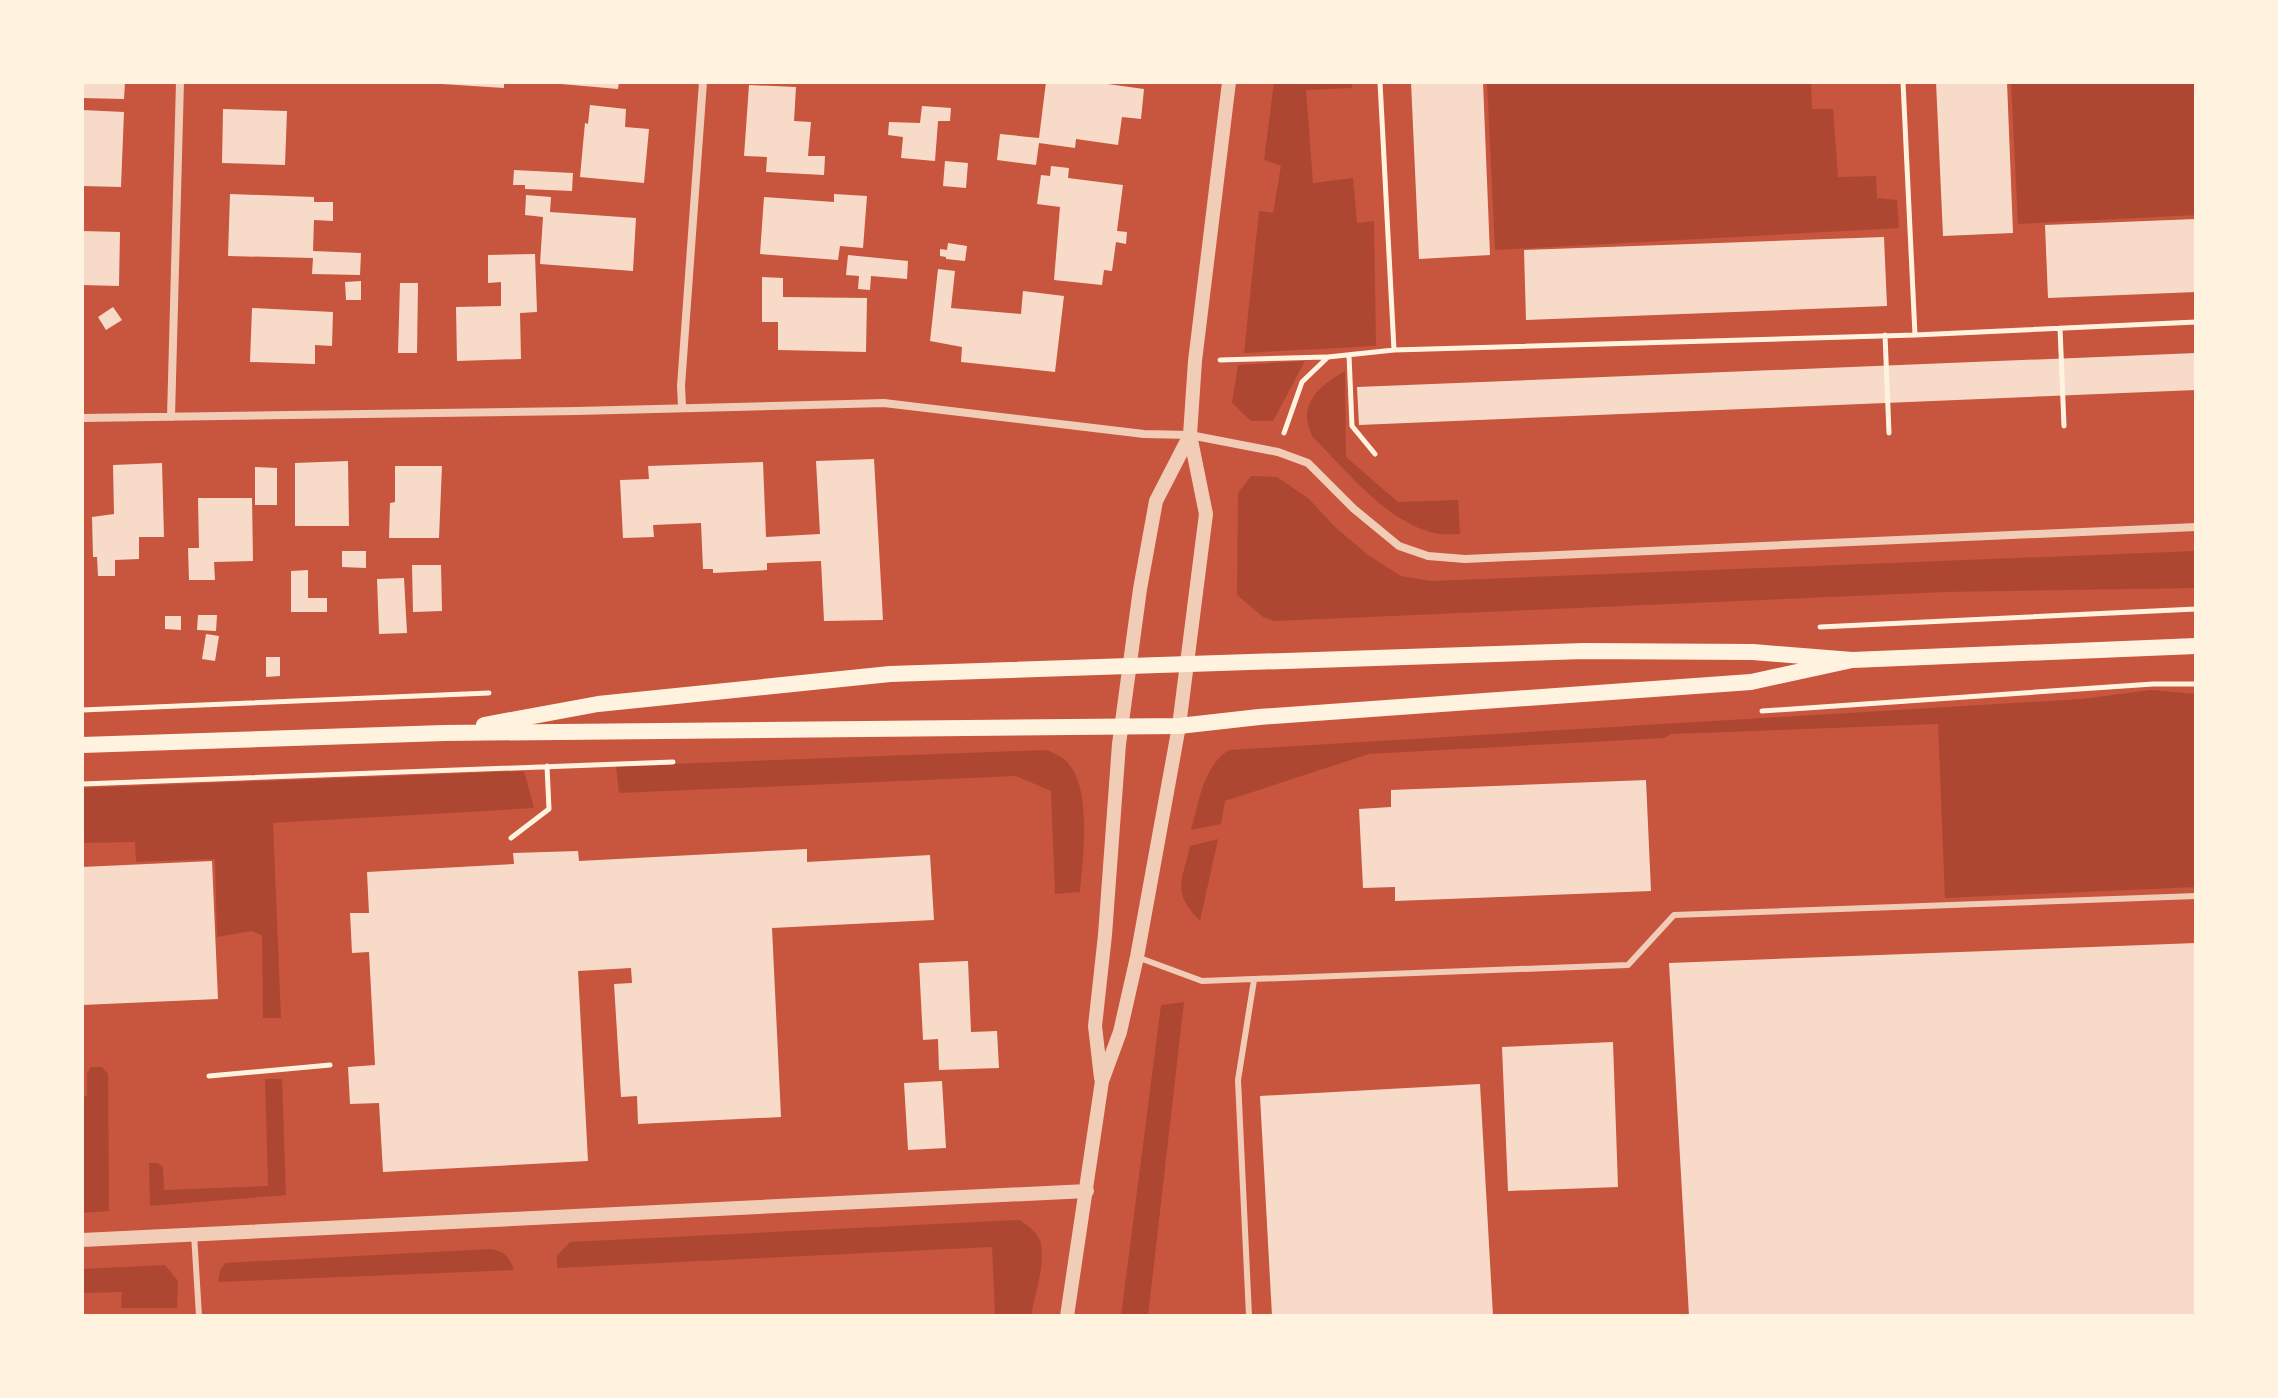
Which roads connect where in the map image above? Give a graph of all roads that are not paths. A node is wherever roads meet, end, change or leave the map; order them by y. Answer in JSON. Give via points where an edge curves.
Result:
{"nodes":[{"id":1,"x":180,"y":82,"type":"edge"},
{"id":2,"x":703,"y":82,"type":"edge"},
{"id":3,"x":1229,"y":82,"type":"edge"},
{"id":4,"x":682,"y":406,"type":"junction"},
{"id":5,"x":171,"y":417,"type":"junction"},
{"id":6,"x":82,"y":418,"type":"edge"},
{"id":7,"x":1190,"y":435,"type":"junction"},
{"id":8,"x":2196,"y":527,"type":"edge"},
{"id":9,"x":2196,"y":646,"type":"edge"},
{"id":10,"x":1852,"y":660,"type":"junction"},
{"id":11,"x":1186,"y":665,"type":"junction"},
{"id":12,"x":1128,"y":667,"type":"junction"},
{"id":13,"x":1179,"y":726,"type":"junction"},
{"id":14,"x":1122,"y":727,"type":"junction"},
{"id":15,"x":444,"y":733,"type":"junction"},
{"id":16,"x":82,"y":745,"type":"edge"},
{"id":17,"x":2196,"y":896,"type":"edge"},
{"id":18,"x":1137,"y":957,"type":"junction"},
{"id":19,"x":1254,"y":980,"type":"junction"},
{"id":20,"x":1102,"y":1081,"type":"junction"},
{"id":21,"x":1087,"y":1191,"type":"junction"},
{"id":22,"x":194,"y":1234,"type":"junction"},
{"id":23,"x":82,"y":1240,"type":"edge"},
{"id":24,"x":199,"y":1316,"type":"edge"},
{"id":25,"x":1067,"y":1316,"type":"edge"},
{"id":26,"x":1249,"y":1316,"type":"edge"}],
"edges":[{"from":1,"to":5,"type":"street"},
{"from":2,"to":4,"type":"street"},
{"from":3,"to":7,"type":"street"},
{"from":4,"to":5,"type":"street"},
{"from":4,"to":7,"type":"street","via":[[884,403]]},
{"from":5,"to":6,"type":"street"},
{"from":7,"to":8,"type":"street","via":[[1308,463],[1399,546],[1428,556]]},
{"from":7,"to":11,"type":"street","via":[[1206,514]]},
{"from":7,"to":12,"type":"street","via":[[1156,501]]},
{"from":9,"to":10,"type":"main road"},
{"from":10,"to":11,"type":"main road","via":[[1753,652],[1584,651]]},
{"from":10,"to":13,"type":"main road","via":[[1751,682]]},
{"from":11,"to":12,"type":"main road"},
{"from":11,"to":13,"type":"street"},
{"from":12,"to":14,"type":"street"},
{"from":12,"to":15,"type":"main road","via":[[890,674],[598,704]]},
{"from":13,"to":14,"type":"main road"},
{"from":13,"to":18,"type":"street"},
{"from":14,"to":15,"type":"main road"},
{"from":14,"to":20,"type":"street","via":[[1095,1026]]},
{"from":15,"to":16,"type":"main road"},
{"from":17,"to":19,"type":"lane","via":[[1674,915],[1628,965]]},
{"from":18,"to":19,"type":"lane","via":[[1202,981]]},
{"from":18,"to":20,"type":"street","via":[[1120,1032]]},
{"from":19,"to":26,"type":"lane","via":[[1238,1080]]},
{"from":20,"to":21,"type":"street"},
{"from":21,"to":22,"type":"street"},
{"from":21,"to":25,"type":"street"},
{"from":22,"to":23,"type":"street"},
{"from":22,"to":24,"type":"lane"}]}
